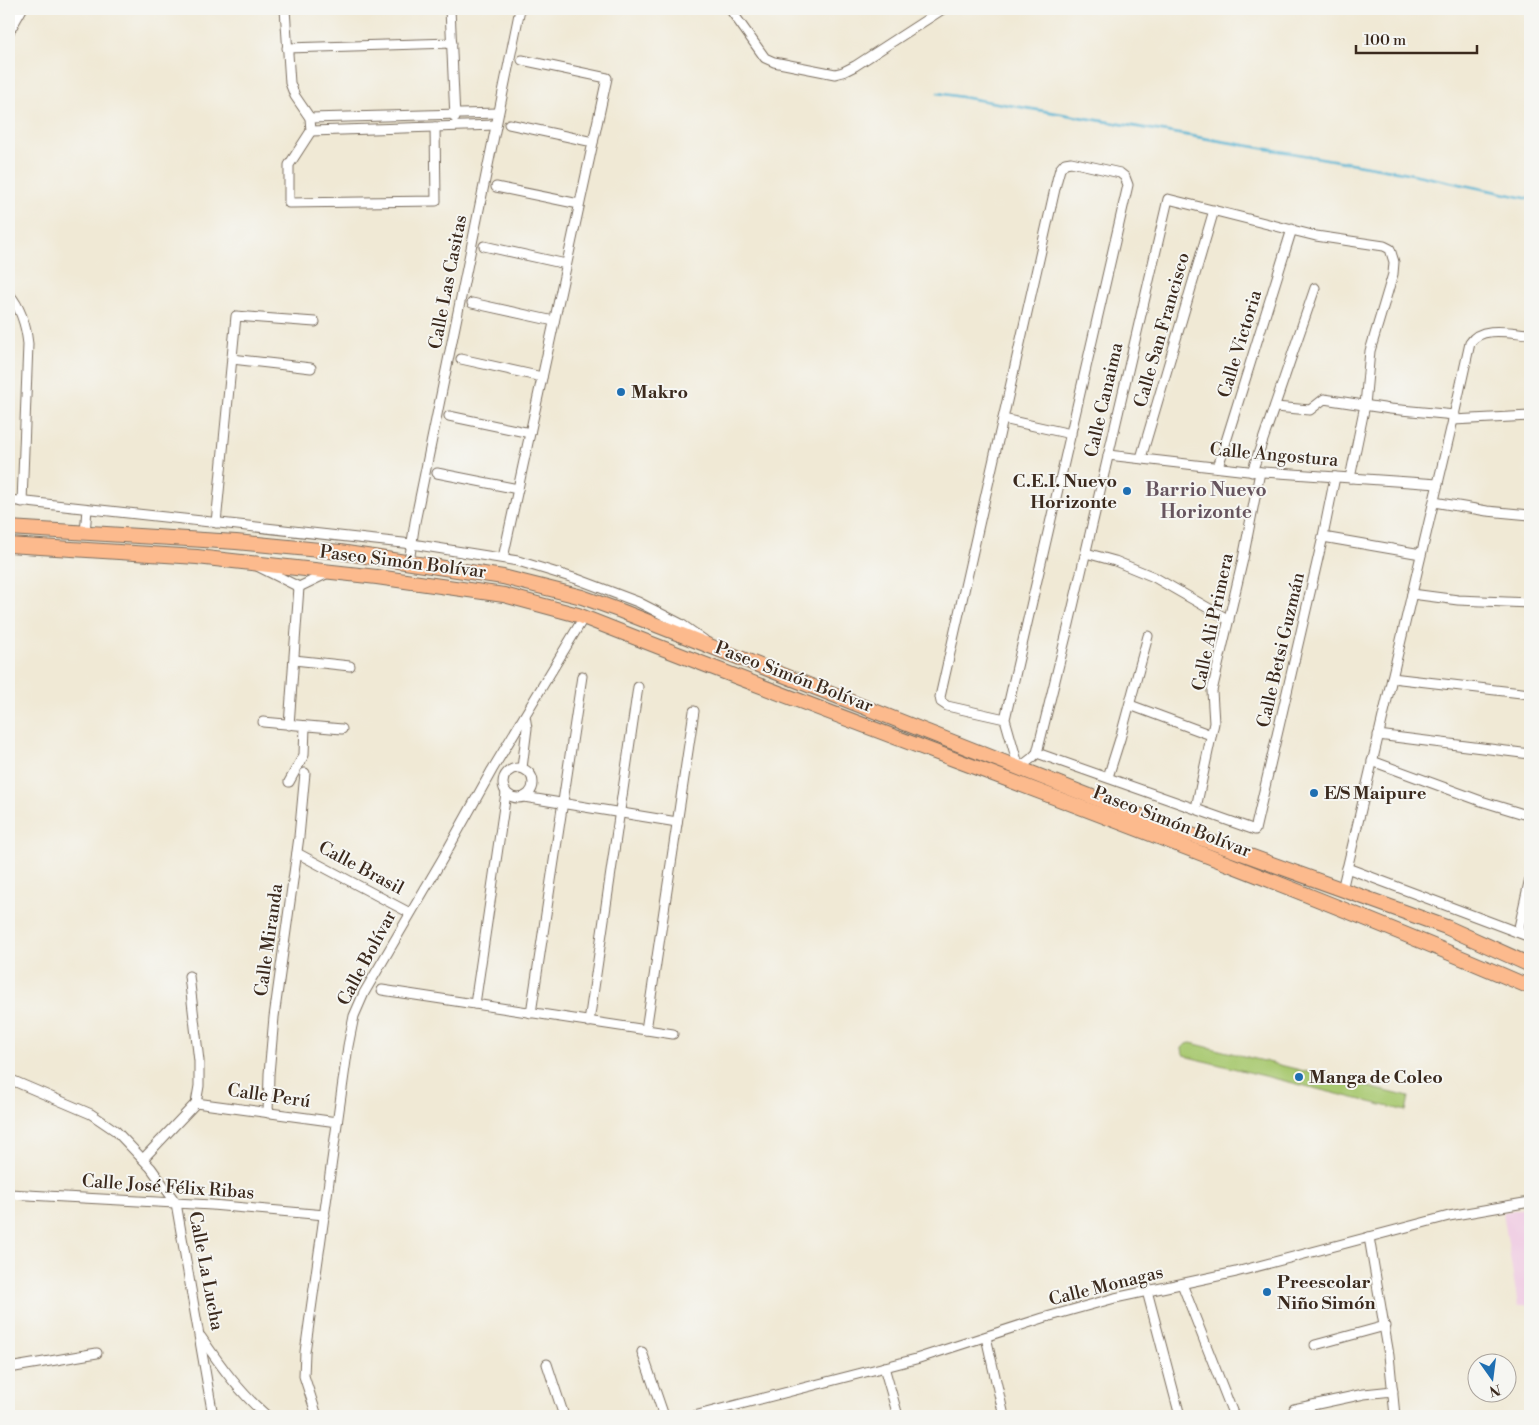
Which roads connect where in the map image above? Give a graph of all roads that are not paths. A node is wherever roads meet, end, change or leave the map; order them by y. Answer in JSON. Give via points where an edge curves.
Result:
{"nodes":[{"id":1,"x":22,"y":9,"type":"edge"},
{"id":2,"x":285,"y":9,"type":"edge"},
{"id":3,"x":450,"y":9,"type":"edge"},
{"id":4,"x":520,"y":9,"type":"edge"},
{"id":5,"x":730,"y":9,"type":"edge"},
{"id":6,"x":943,"y":9,"type":"edge"},
{"id":7,"x":9,"y":32,"type":"edge"},
{"id":8,"x":452,"y":43,"type":"junction"},
{"id":9,"x":287,"y":48,"type":"junction"},
{"id":10,"x":522,"y":60,"type":"dead end"},
{"id":11,"x":498,"y":113,"type":"junction"},
{"id":12,"x":455,"y":114,"type":"junction"},
{"id":13,"x":310,"y":118,"type":"junction"},
{"id":14,"x":509,"y":124,"type":"dead end"},
{"id":15,"x":496,"y":125,"type":"junction"},
{"id":16,"x":456,"y":126,"type":"junction"},
{"id":17,"x":435,"y":127,"type":"junction"},
{"id":18,"x":311,"y":130,"type":"junction"},
{"id":19,"x":593,"y":142,"type":"junction"},
{"id":20,"x":496,"y":186,"type":"dead end"},
{"id":21,"x":579,"y":204,"type":"junction"},
{"id":22,"x":1214,"y":210,"type":"junction"},
{"id":23,"x":1292,"y":229,"type":"junction"},
{"id":24,"x":484,"y":246,"type":"dead end"},
{"id":25,"x":566,"y":264,"type":"junction"},
{"id":26,"x":1315,"y":288,"type":"dead end"},
{"id":27,"x":9,"y":294,"type":"edge"},
{"id":28,"x":472,"y":303,"type":"dead end"},
{"id":29,"x":554,"y":321,"type":"junction"},
{"id":30,"x":315,"y":322,"type":"dead end"},
{"id":31,"x":1530,"y":334,"type":"edge"},
{"id":32,"x":232,"y":359,"type":"junction"},
{"id":33,"x":460,"y":360,"type":"dead end"},
{"id":34,"x":312,"y":368,"type":"dead end"},
{"id":35,"x":542,"y":377,"type":"junction"},
{"id":36,"x":1365,"y":405,"type":"junction"},
{"id":37,"x":1276,"y":407,"type":"junction"},
{"id":38,"x":449,"y":416,"type":"dead end"},
{"id":39,"x":1530,"y":416,"type":"edge"},
{"id":40,"x":1454,"y":418,"type":"junction"},
{"id":41,"x":1003,"y":419,"type":"junction"},
{"id":42,"x":530,"y":433,"type":"junction"},
{"id":43,"x":1071,"y":434,"type":"junction"},
{"id":44,"x":1108,"y":455,"type":"junction"},
{"id":45,"x":1141,"y":458,"type":"junction"},
{"id":46,"x":1218,"y":467,"type":"junction"},
{"id":47,"x":1256,"y":472,"type":"junction"},
{"id":48,"x":437,"y":473,"type":"dead end"},
{"id":49,"x":1335,"y":477,"type":"junction"},
{"id":50,"x":1350,"y":478,"type":"junction"},
{"id":51,"x":1438,"y":484,"type":"junction"},
{"id":52,"x":518,"y":489,"type":"junction"},
{"id":53,"x":9,"y":500,"type":"edge"},
{"id":54,"x":22,"y":502,"type":"junction"},
{"id":55,"x":1434,"y":502,"type":"junction"},
{"id":56,"x":87,"y":509,"type":"junction"},
{"id":57,"x":1530,"y":515,"type":"edge"},
{"id":58,"x":216,"y":523,"type":"junction"},
{"id":59,"x":9,"y":528,"type":"edge"},
{"id":60,"x":85,"y":533,"type":"junction"},
{"id":61,"x":1323,"y":537,"type":"junction"},
{"id":62,"x":412,"y":544,"type":"junction"},
{"id":63,"x":9,"y":545,"type":"edge"},
{"id":64,"x":1086,"y":553,"type":"junction"},
{"id":65,"x":1421,"y":554,"type":"junction"},
{"id":66,"x":502,"y":558,"type":"junction"},
{"id":67,"x":248,"y":562,"type":"junction"},
{"id":68,"x":409,"y":562,"type":"junction"},
{"id":69,"x":332,"y":571,"type":"junction"},
{"id":70,"x":299,"y":587,"type":"junction"},
{"id":71,"x":1412,"y":594,"type":"junction"},
{"id":72,"x":593,"y":601,"type":"junction"},
{"id":73,"x":1530,"y":603,"type":"edge"},
{"id":74,"x":584,"y":618,"type":"junction"},
{"id":75,"x":1228,"y":620,"type":"junction"},
{"id":76,"x":1148,"y":636,"type":"dead end"},
{"id":77,"x":712,"y":647,"type":"junction"},
{"id":78,"x":294,"y":660,"type":"junction"},
{"id":79,"x":350,"y":666,"type":"dead end"},
{"id":80,"x":582,"y":676,"type":"dead end"},
{"id":81,"x":1392,"y":678,"type":"junction"},
{"id":82,"x":638,"y":687,"type":"dead end"},
{"id":83,"x":1530,"y":694,"type":"edge"},
{"id":84,"x":1130,"y":705,"type":"junction"},
{"id":85,"x":694,"y":711,"type":"dead end"},
{"id":86,"x":525,"y":716,"type":"junction"},
{"id":87,"x":1006,"y":719,"type":"junction"},
{"id":88,"x":263,"y":722,"type":"dead end"},
{"id":89,"x":289,"y":724,"type":"junction"},
{"id":90,"x":305,"y":726,"type":"junction"},
{"id":91,"x":342,"y":729,"type":"dead end"},
{"id":92,"x":1211,"y":735,"type":"junction"},
{"id":93,"x":1378,"y":736,"type":"junction"},
{"id":94,"x":1037,"y":753,"type":"junction"},
{"id":95,"x":1530,"y":754,"type":"edge"},
{"id":96,"x":1372,"y":761,"type":"junction"},
{"id":97,"x":522,"y":768,"type":"junction"},
{"id":98,"x":305,"y":772,"type":"dead end"},
{"id":99,"x":1016,"y":775,"type":"junction"},
{"id":100,"x":1108,"y":777,"type":"junction"},
{"id":101,"x":289,"y":782,"type":"dead end"},
{"id":102,"x":506,"y":793,"type":"junction"},
{"id":103,"x":524,"y":797,"type":"junction"},
{"id":104,"x":1196,"y":808,"type":"junction"},
{"id":105,"x":1530,"y":816,"type":"edge"},
{"id":106,"x":677,"y":822,"type":"junction"},
{"id":107,"x":297,"y":853,"type":"junction"},
{"id":108,"x":1347,"y":868,"type":"junction"},
{"id":109,"x":1530,"y":878,"type":"edge"},
{"id":110,"x":1342,"y":890,"type":"junction"},
{"id":111,"x":410,"y":912,"type":"junction"},
{"id":112,"x":1518,"y":932,"type":"junction"},
{"id":113,"x":1530,"y":936,"type":"edge"},
{"id":114,"x":1530,"y":965,"type":"edge"},
{"id":115,"x":189,"y":976,"type":"dead end"},
{"id":116,"x":1530,"y":987,"type":"edge"},
{"id":117,"x":382,"y":990,"type":"dead end"},
{"id":118,"x":475,"y":1004,"type":"junction"},
{"id":119,"x":531,"y":1013,"type":"junction"},
{"id":120,"x":589,"y":1022,"type":"junction"},
{"id":121,"x":646,"y":1030,"type":"junction"},
{"id":122,"x":673,"y":1034,"type":"dead end"},
{"id":123,"x":9,"y":1078,"type":"edge"},
{"id":124,"x":196,"y":1103,"type":"junction"},
{"id":125,"x":268,"y":1113,"type":"junction"},
{"id":126,"x":338,"y":1122,"type":"junction"},
{"id":127,"x":143,"y":1159,"type":"junction"},
{"id":128,"x":9,"y":1194,"type":"edge"},
{"id":129,"x":1530,"y":1202,"type":"edge"},
{"id":130,"x":176,"y":1203,"type":"junction"},
{"id":131,"x":325,"y":1215,"type":"junction"},
{"id":132,"x":1369,"y":1238,"type":"junction"},
{"id":133,"x":1182,"y":1284,"type":"junction"},
{"id":134,"x":1147,"y":1292,"type":"junction"},
{"id":135,"x":1385,"y":1326,"type":"junction"},
{"id":136,"x":199,"y":1335,"type":"junction"},
{"id":137,"x":986,"y":1337,"type":"junction"},
{"id":138,"x":1315,"y":1345,"type":"dead end"},
{"id":139,"x":97,"y":1352,"type":"dead end"},
{"id":140,"x":642,"y":1352,"type":"dead end"},
{"id":141,"x":547,"y":1364,"type":"dead end"},
{"id":142,"x":884,"y":1367,"type":"junction"},
{"id":143,"x":9,"y":1368,"type":"edge"},
{"id":144,"x":1394,"y":1391,"type":"junction"},
{"id":145,"x":1294,"y":1409,"type":"dead end"},
{"id":146,"x":213,"y":1416,"type":"edge"},
{"id":147,"x":267,"y":1416,"type":"edge"},
{"id":148,"x":317,"y":1416,"type":"edge"},
{"id":149,"x":564,"y":1416,"type":"edge"},
{"id":150,"x":664,"y":1416,"type":"edge"},
{"id":151,"x":694,"y":1416,"type":"edge"},
{"id":152,"x":898,"y":1416,"type":"edge"},
{"id":153,"x":1004,"y":1416,"type":"edge"},
{"id":154,"x":1180,"y":1416,"type":"edge"},
{"id":155,"x":1234,"y":1416,"type":"edge"},
{"id":156,"x":1395,"y":1416,"type":"edge"}],
"edges":[{"from":1,"to":7,"type":"street"},
{"from":2,"to":9,"type":"street"},
{"from":3,"to":8,"type":"street"},
{"from":4,"to":11,"type":"street","name":"Calle Las Casitas"},
{"from":5,"to":6,"type":"street","via":[[766,58],[835,74],[849,70]]},
{"from":8,"to":9,"type":"street"},
{"from":8,"to":12,"type":"street"},
{"from":9,"to":13,"type":"street","via":[[291,89]]},
{"from":10,"to":19,"type":"street","via":[[607,78]]},
{"from":11,"to":12,"type":"street"},
{"from":11,"to":15,"type":"street","name":"Calle Las Casitas"},
{"from":12,"to":13,"type":"street"},
{"from":12,"to":16,"type":"street"},
{"from":13,"to":18,"type":"street"},
{"from":14,"to":19,"type":"street"},
{"from":15,"to":16,"type":"street"},
{"from":15,"to":62,"type":"street","name":"Calle Las Casitas"},
{"from":16,"to":17,"type":"street"},
{"from":17,"to":18,"type":"street"},
{"from":17,"to":18,"type":"street","via":[[436,201],[289,203],[288,165]]},
{"from":19,"to":21,"type":"street"},
{"from":20,"to":21,"type":"street"},
{"from":21,"to":25,"type":"street"},
{"from":22,"to":23,"type":"street"},
{"from":22,"to":44,"type":"street","name":"Calle Canaima","via":[[1168,200]]},
{"from":22,"to":45,"type":"street","name":"Calle San Francisco"},
{"from":23,"to":36,"type":"street","via":[[1390,249],[1393,274],[1370,351]]},
{"from":23,"to":46,"type":"street","name":"Calle Victoria"},
{"from":24,"to":25,"type":"street"},
{"from":25,"to":29,"type":"street"},
{"from":26,"to":37,"type":"street","name":"Calle Ali Primera"},
{"from":27,"to":54,"type":"street","via":[[25,323],[28,344]]},
{"from":28,"to":29,"type":"street"},
{"from":29,"to":35,"type":"street"},
{"from":30,"to":32,"type":"street","via":[[236,316]]},
{"from":31,"to":40,"type":"street","via":[[1484,332],[1476,336],[1470,343]]},
{"from":32,"to":34,"type":"street"},
{"from":32,"to":58,"type":"street"},
{"from":33,"to":35,"type":"street"},
{"from":35,"to":42,"type":"street"},
{"from":36,"to":37,"type":"street","via":[[1324,399],[1310,410]]},
{"from":36,"to":40,"type":"street"},
{"from":36,"to":50,"type":"street"},
{"from":37,"to":47,"type":"street","name":"Calle Ali Primera"},
{"from":38,"to":42,"type":"street"},
{"from":39,"to":40,"type":"street"},
{"from":40,"to":51,"type":"street"},
{"from":41,"to":43,"type":"street"},
{"from":41,"to":43,"type":"street","via":[[1060,169],[1067,162],[1112,171],[1123,174],[1128,185]]},
{"from":41,"to":87,"type":"street","via":[[940,699],[947,706]]},
{"from":42,"to":52,"type":"street"},
{"from":43,"to":87,"type":"street"},
{"from":44,"to":45,"type":"street","name":"Calle Angostura"},
{"from":44,"to":64,"type":"street","name":"Calle Canaima"},
{"from":45,"to":46,"type":"street","name":"Calle Angostura"},
{"from":46,"to":47,"type":"street","name":"Calle Angostura"},
{"from":47,"to":49,"type":"street","name":"Calle Angostura"},
{"from":47,"to":75,"type":"street","name":"Calle Ali Primera","via":[[1243,559]]},
{"from":48,"to":52,"type":"street"},
{"from":49,"to":50,"type":"street","name":"Calle Angostura"},
{"from":49,"to":61,"type":"street","name":"Calle Betsi Guzmán"},
{"from":50,"to":51,"type":"street","name":"Calle Angostura"},
{"from":51,"to":55,"type":"street"},
{"from":52,"to":66,"type":"street"},
{"from":53,"to":54,"type":"street","name":"Paseo Simón Bolívar"},
{"from":54,"to":56,"type":"street","name":"Paseo Simón Bolívar"},
{"from":55,"to":57,"type":"street","via":[[1487,512]]},
{"from":55,"to":65,"type":"street"},
{"from":56,"to":58,"type":"street","name":"Paseo Simón Bolívar"},
{"from":56,"to":60,"type":"street"},
{"from":58,"to":62,"type":"street","name":"Paseo Simón Bolívar"},
{"from":59,"to":60,"type":"main road","name":"Paseo Simón Bolívar"},
{"from":60,"to":68,"type":"main road","name":"Paseo Simón Bolívar","via":[[290,546]]},
{"from":61,"to":65,"type":"street"},
{"from":61,"to":104,"type":"street","name":"Calle Betsi Guzmán","via":[[1255,830]]},
{"from":62,"to":66,"type":"street","name":"Paseo Simón Bolívar"},
{"from":62,"to":68,"type":"street","name":"Calle Las Casitas"},
{"from":63,"to":67,"type":"main road","name":"Paseo Simón Bolívar"},
{"from":64,"to":75,"type":"street","via":[[1154,577]]},
{"from":64,"to":94,"type":"street","name":"Calle Canaima"},
{"from":65,"to":71,"type":"street"},
{"from":66,"to":77,"type":"street","name":"Paseo Simón Bolívar","via":[[577,579],[638,602],[691,630]]},
{"from":67,"to":69,"type":"main road","name":"Paseo Simón Bolívar"},
{"from":67,"to":70,"type":"street"},
{"from":68,"to":72,"type":"main road","name":"Paseo Simón Bolívar","via":[[520,580]]},
{"from":69,"to":70,"type":"street"},
{"from":69,"to":74,"type":"main road","name":"Paseo Simón Bolívar","via":[[496,593]]},
{"from":70,"to":78,"type":"street"},
{"from":71,"to":73,"type":"street"},
{"from":71,"to":81,"type":"street"},
{"from":72,"to":74,"type":"main road"},
{"from":72,"to":77,"type":"main road","name":"Paseo Simón Bolívar"},
{"from":74,"to":86,"type":"street","name":"Calle Bolívar"},
{"from":74,"to":99,"type":"main road","name":"Paseo Simón Bolívar"},
{"from":75,"to":92,"type":"street","name":"Calle Ali Primera","via":[[1212,691],[1214,723]]},
{"from":76,"to":84,"type":"street"},
{"from":77,"to":99,"type":"main road","name":"Paseo Simón Bolívar"},
{"from":78,"to":79,"type":"street"},
{"from":78,"to":89,"type":"street"},
{"from":80,"to":119,"type":"street"},
{"from":81,"to":83,"type":"street"},
{"from":81,"to":93,"type":"street"},
{"from":82,"to":120,"type":"street"},
{"from":84,"to":92,"type":"street"},
{"from":84,"to":100,"type":"street"},
{"from":85,"to":106,"type":"street"},
{"from":86,"to":97,"type":"street","via":[[527,728]]},
{"from":86,"to":111,"type":"street","name":"Calle Bolívar"},
{"from":87,"to":99,"type":"street"},
{"from":88,"to":89,"type":"street"},
{"from":89,"to":90,"type":"street"},
{"from":90,"to":91,"type":"street"},
{"from":90,"to":101,"type":"street","via":[[304,755]]},
{"from":92,"to":104,"type":"street","name":"Calle Ali Primera"},
{"from":93,"to":95,"type":"street"},
{"from":93,"to":96,"type":"street"},
{"from":94,"to":99,"type":"street"},
{"from":94,"to":100,"type":"street"},
{"from":96,"to":105,"type":"street"},
{"from":96,"to":108,"type":"street"},
{"from":97,"to":102,"type":"street","via":[[505,774],[502,786]]},
{"from":97,"to":103,"type":"street","via":[[533,781],[530,792]]},
{"from":98,"to":107,"type":"street","name":"Calle Miranda"},
{"from":99,"to":110,"type":"main road","name":"Paseo Simón Bolívar","via":[[1154,821]]},
{"from":99,"to":116,"type":"main road","name":"Paseo Simón Bolívar"},
{"from":100,"to":104,"type":"street"},
{"from":102,"to":103,"type":"street","via":[[512,798]]},
{"from":102,"to":118,"type":"street"},
{"from":103,"to":106,"type":"street"},
{"from":106,"to":121,"type":"street"},
{"from":107,"to":111,"type":"street","name":"Calle Brasil"},
{"from":107,"to":125,"type":"street","name":"Calle Miranda","via":[[274,1017]]},
{"from":108,"to":110,"type":"street"},
{"from":108,"to":112,"type":"street"},
{"from":109,"to":112,"type":"street"},
{"from":110,"to":114,"type":"main road","name":"Paseo Simón Bolívar","via":[[1446,927]]},
{"from":111,"to":126,"type":"street","name":"Calle Bolívar","via":[[357,1005]]},
{"from":112,"to":113,"type":"street"},
{"from":115,"to":124,"type":"street","via":[[199,1061]]},
{"from":117,"to":118,"type":"street"},
{"from":118,"to":119,"type":"street"},
{"from":119,"to":120,"type":"street"},
{"from":120,"to":121,"type":"street"},
{"from":121,"to":122,"type":"street"},
{"from":123,"to":127,"type":"street","name":"Calle La Lucha","via":[[102,1121]]},
{"from":124,"to":125,"type":"street","name":"Calle Perú"},
{"from":124,"to":127,"type":"street"},
{"from":125,"to":126,"type":"street","name":"Calle Perú"},
{"from":126,"to":131,"type":"street","name":"Calle Bolívar"},
{"from":127,"to":130,"type":"street","name":"Calle La Lucha"},
{"from":128,"to":130,"type":"street","name":"Calle José Félix Ribas"},
{"from":129,"to":132,"type":"street","name":"Calle Monagas","via":[[1449,1216]]},
{"from":130,"to":131,"type":"street","name":"Calle José Félix Ribas"},
{"from":130,"to":136,"type":"street","name":"Calle La Lucha"},
{"from":131,"to":148,"type":"street","name":"Calle Bolívar","via":[[303,1369]]},
{"from":132,"to":133,"type":"street","name":"Calle Monagas"},
{"from":132,"to":135,"type":"street"},
{"from":133,"to":134,"type":"street","name":"Calle Monagas"},
{"from":133,"to":155,"type":"street"},
{"from":134,"to":137,"type":"street","name":"Calle Monagas","via":[[1043,1318]]},
{"from":134,"to":154,"type":"street"},
{"from":135,"to":138,"type":"street"},
{"from":135,"to":144,"type":"street"},
{"from":136,"to":146,"type":"street"},
{"from":136,"to":147,"type":"street","name":"Calle La Lucha","via":[[224,1372]]},
{"from":137,"to":142,"type":"street","name":"Calle Monagas"},
{"from":137,"to":153,"type":"street"},
{"from":139,"to":143,"type":"street"},
{"from":140,"to":150,"type":"street"},
{"from":141,"to":149,"type":"street"},
{"from":142,"to":151,"type":"street","name":"Calle Monagas"},
{"from":142,"to":152,"type":"street"},
{"from":144,"to":145,"type":"street","via":[[1356,1395]]},
{"from":144,"to":156,"type":"street"}]}
